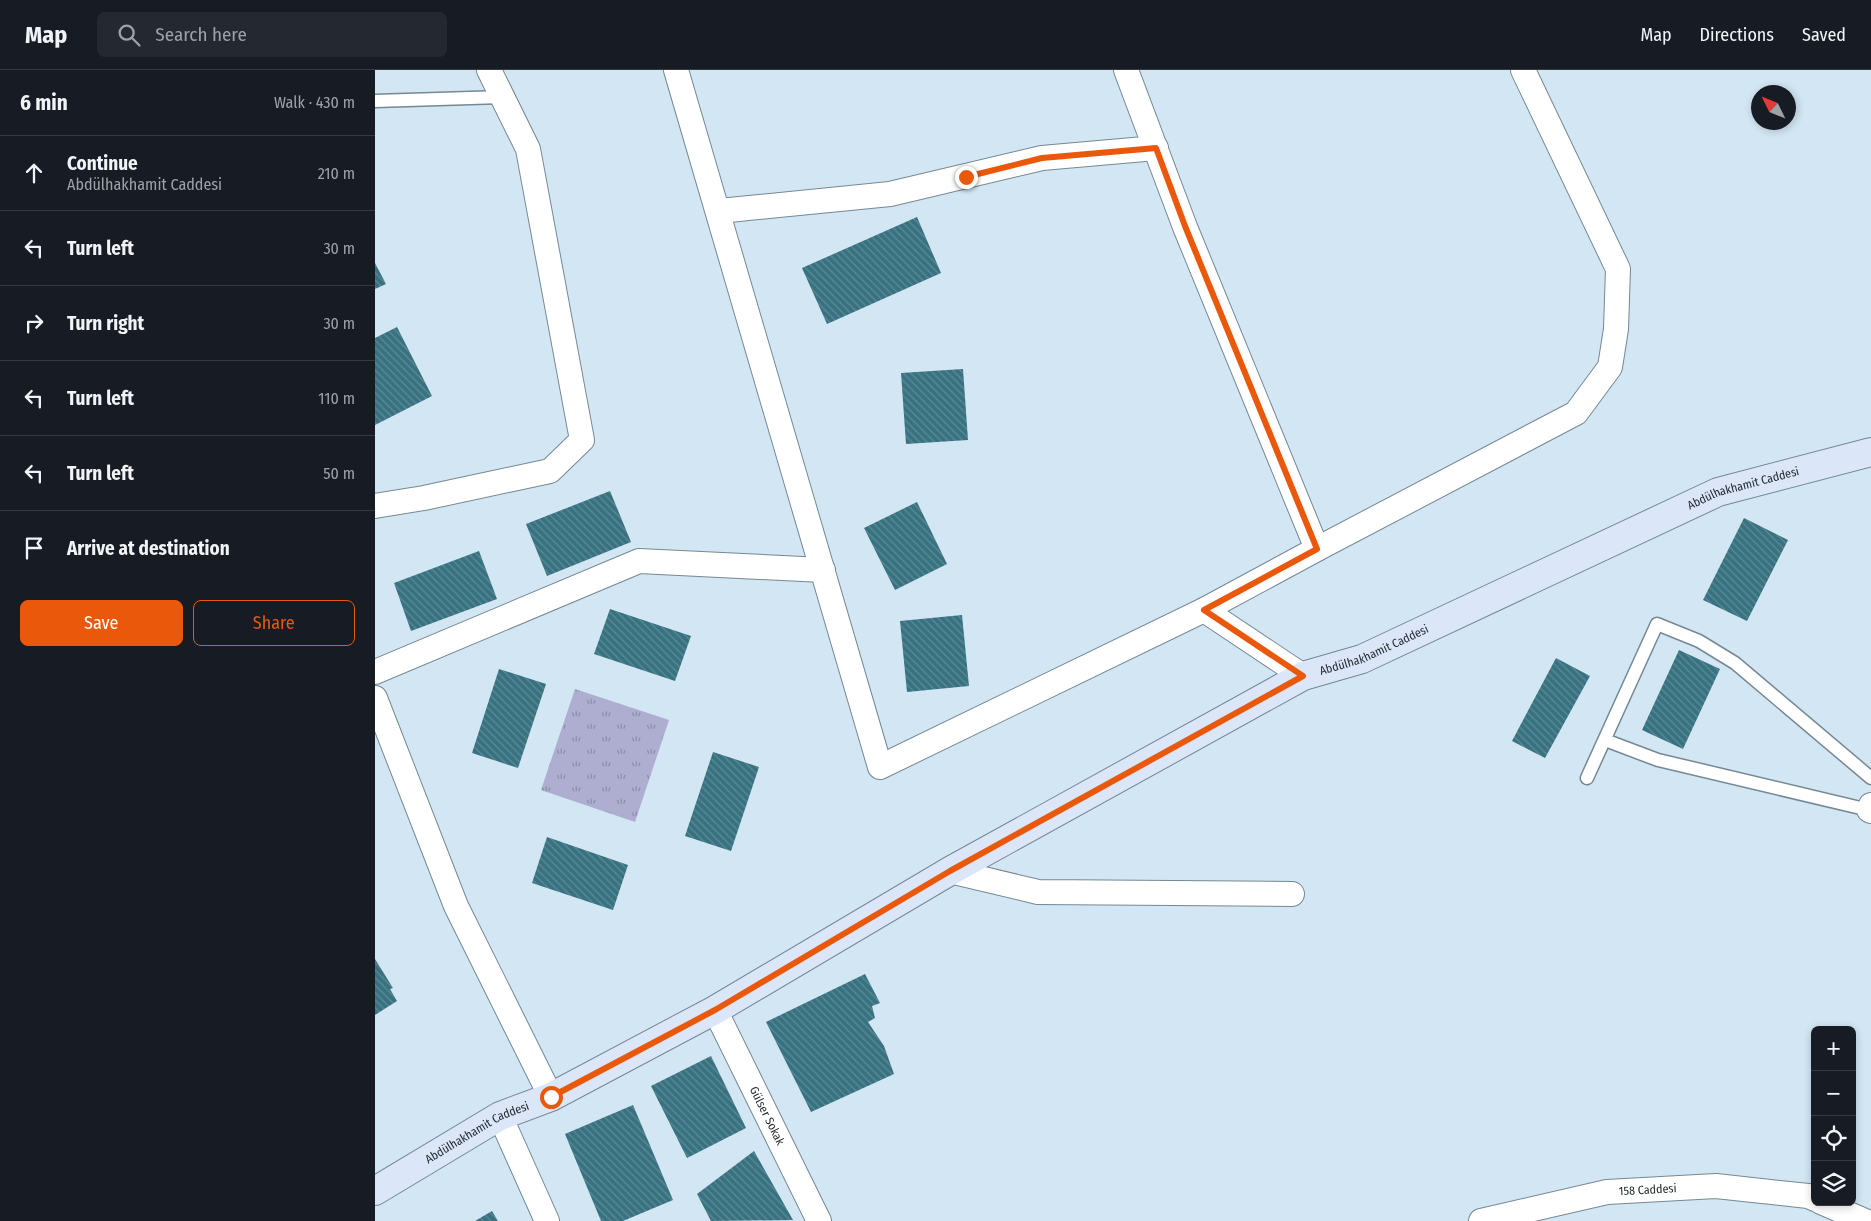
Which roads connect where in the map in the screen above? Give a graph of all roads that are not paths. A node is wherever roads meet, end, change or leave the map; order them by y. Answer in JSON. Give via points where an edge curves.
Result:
{"nodes":[{"id":1,"x":489,"y":70,"type":"edge"},
{"id":2,"x":676,"y":70,"type":"edge"},
{"id":3,"x":1126,"y":70,"type":"edge"},
{"id":4,"x":1523,"y":70,"type":"edge"},
{"id":5,"x":502,"y":97,"type":"junction"},
{"id":6,"x":375,"y":101,"type":"edge"},
{"id":7,"x":1156,"y":148,"type":"junction"},
{"id":8,"x":719,"y":211,"type":"junction"},
{"id":9,"x":1871,"y":452,"type":"edge"},
{"id":10,"x":375,"y":506,"type":"edge"},
{"id":11,"x":1317,"y":549,"type":"junction"},
{"id":12,"x":823,"y":570,"type":"junction"},
{"id":13,"x":1204,"y":610,"type":"junction"},
{"id":14,"x":375,"y":672,"type":"edge"},
{"id":15,"x":1303,"y":676,"type":"junction"},
{"id":16,"x":375,"y":698,"type":"edge"},
{"id":17,"x":1605,"y":740,"type":"junction"},
{"id":18,"x":1587,"y":778,"type":"dead end"},
{"id":19,"x":1871,"y":778,"type":"edge"},
{"id":20,"x":1870,"y":808,"type":"edge"},
{"id":21,"x":950,"y":871,"type":"junction"},
{"id":22,"x":1292,"y":894,"type":"dead end"},
{"id":23,"x":715,"y":1010,"type":"junction"},
{"id":24,"x":551,"y":1097,"type":"junction"},
{"id":25,"x":500,"y":1116,"type":"junction"},
{"id":26,"x":375,"y":1191,"type":"edge"},
{"id":27,"x":1811,"y":1197,"type":"edge"},
{"id":28,"x":1830,"y":1206,"type":"edge"},
{"id":29,"x":547,"y":1221,"type":"edge"},
{"id":30,"x":819,"y":1221,"type":"edge"},
{"id":31,"x":1481,"y":1221,"type":"edge"},
{"id":32,"x":1865,"y":1221,"type":"edge"}],
"edges":[{"from":1,"to":5,"type":"street"},
{"from":2,"to":8,"type":"street"},
{"from":3,"to":7,"type":"street"},
{"from":4,"to":11,"type":"street","via":[[1617,269],[1616,329],[1610,367],[1575,413]]},
{"from":5,"to":6,"type":"lane"},
{"from":5,"to":10,"type":"street","via":[[528,149],[582,440],[549,471]]},
{"from":7,"to":8,"type":"street","via":[[1042,158],[890,194]]},
{"from":7,"to":11,"type":"street"},
{"from":8,"to":12,"type":"street"},
{"from":9,"to":15,"type":"main road","name":"Abdülhakhamit Caddesi","via":[[1718,492],[1362,659]]},
{"from":11,"to":13,"type":"street"},
{"from":12,"to":13,"type":"street","via":[[880,767]]},
{"from":12,"to":14,"type":"street","via":[[639,561]]},
{"from":13,"to":15,"type":"street"},
{"from":15,"to":21,"type":"main road","name":"Abdülhakhamit Caddesi"},
{"from":16,"to":24,"type":"street","via":[[456,906]]},
{"from":17,"to":18,"type":"lane"},
{"from":17,"to":19,"type":"lane","via":[[1657,624],[1699,641],[1735,663]]},
{"from":17,"to":20,"type":"lane","via":[[1658,760]]},
{"from":21,"to":22,"type":"street","via":[[1038,892]]},
{"from":21,"to":23,"type":"main road","name":"Abdülhakhamit Caddesi"},
{"from":23,"to":24,"type":"main road","name":"Abdülhakhamit Caddesi"},
{"from":23,"to":30,"type":"street","name":"Gülser Sokak"},
{"from":24,"to":25,"type":"main road","name":"Abdülhakhamit Caddesi"},
{"from":25,"to":26,"type":"main road","name":"Abdülhakhamit Caddesi"},
{"from":25,"to":29,"type":"street"},
{"from":27,"to":31,"type":"street","name":"158 Caddesi","via":[[1716,1186],[1607,1192]]},
{"from":28,"to":32,"type":"street"}]}
